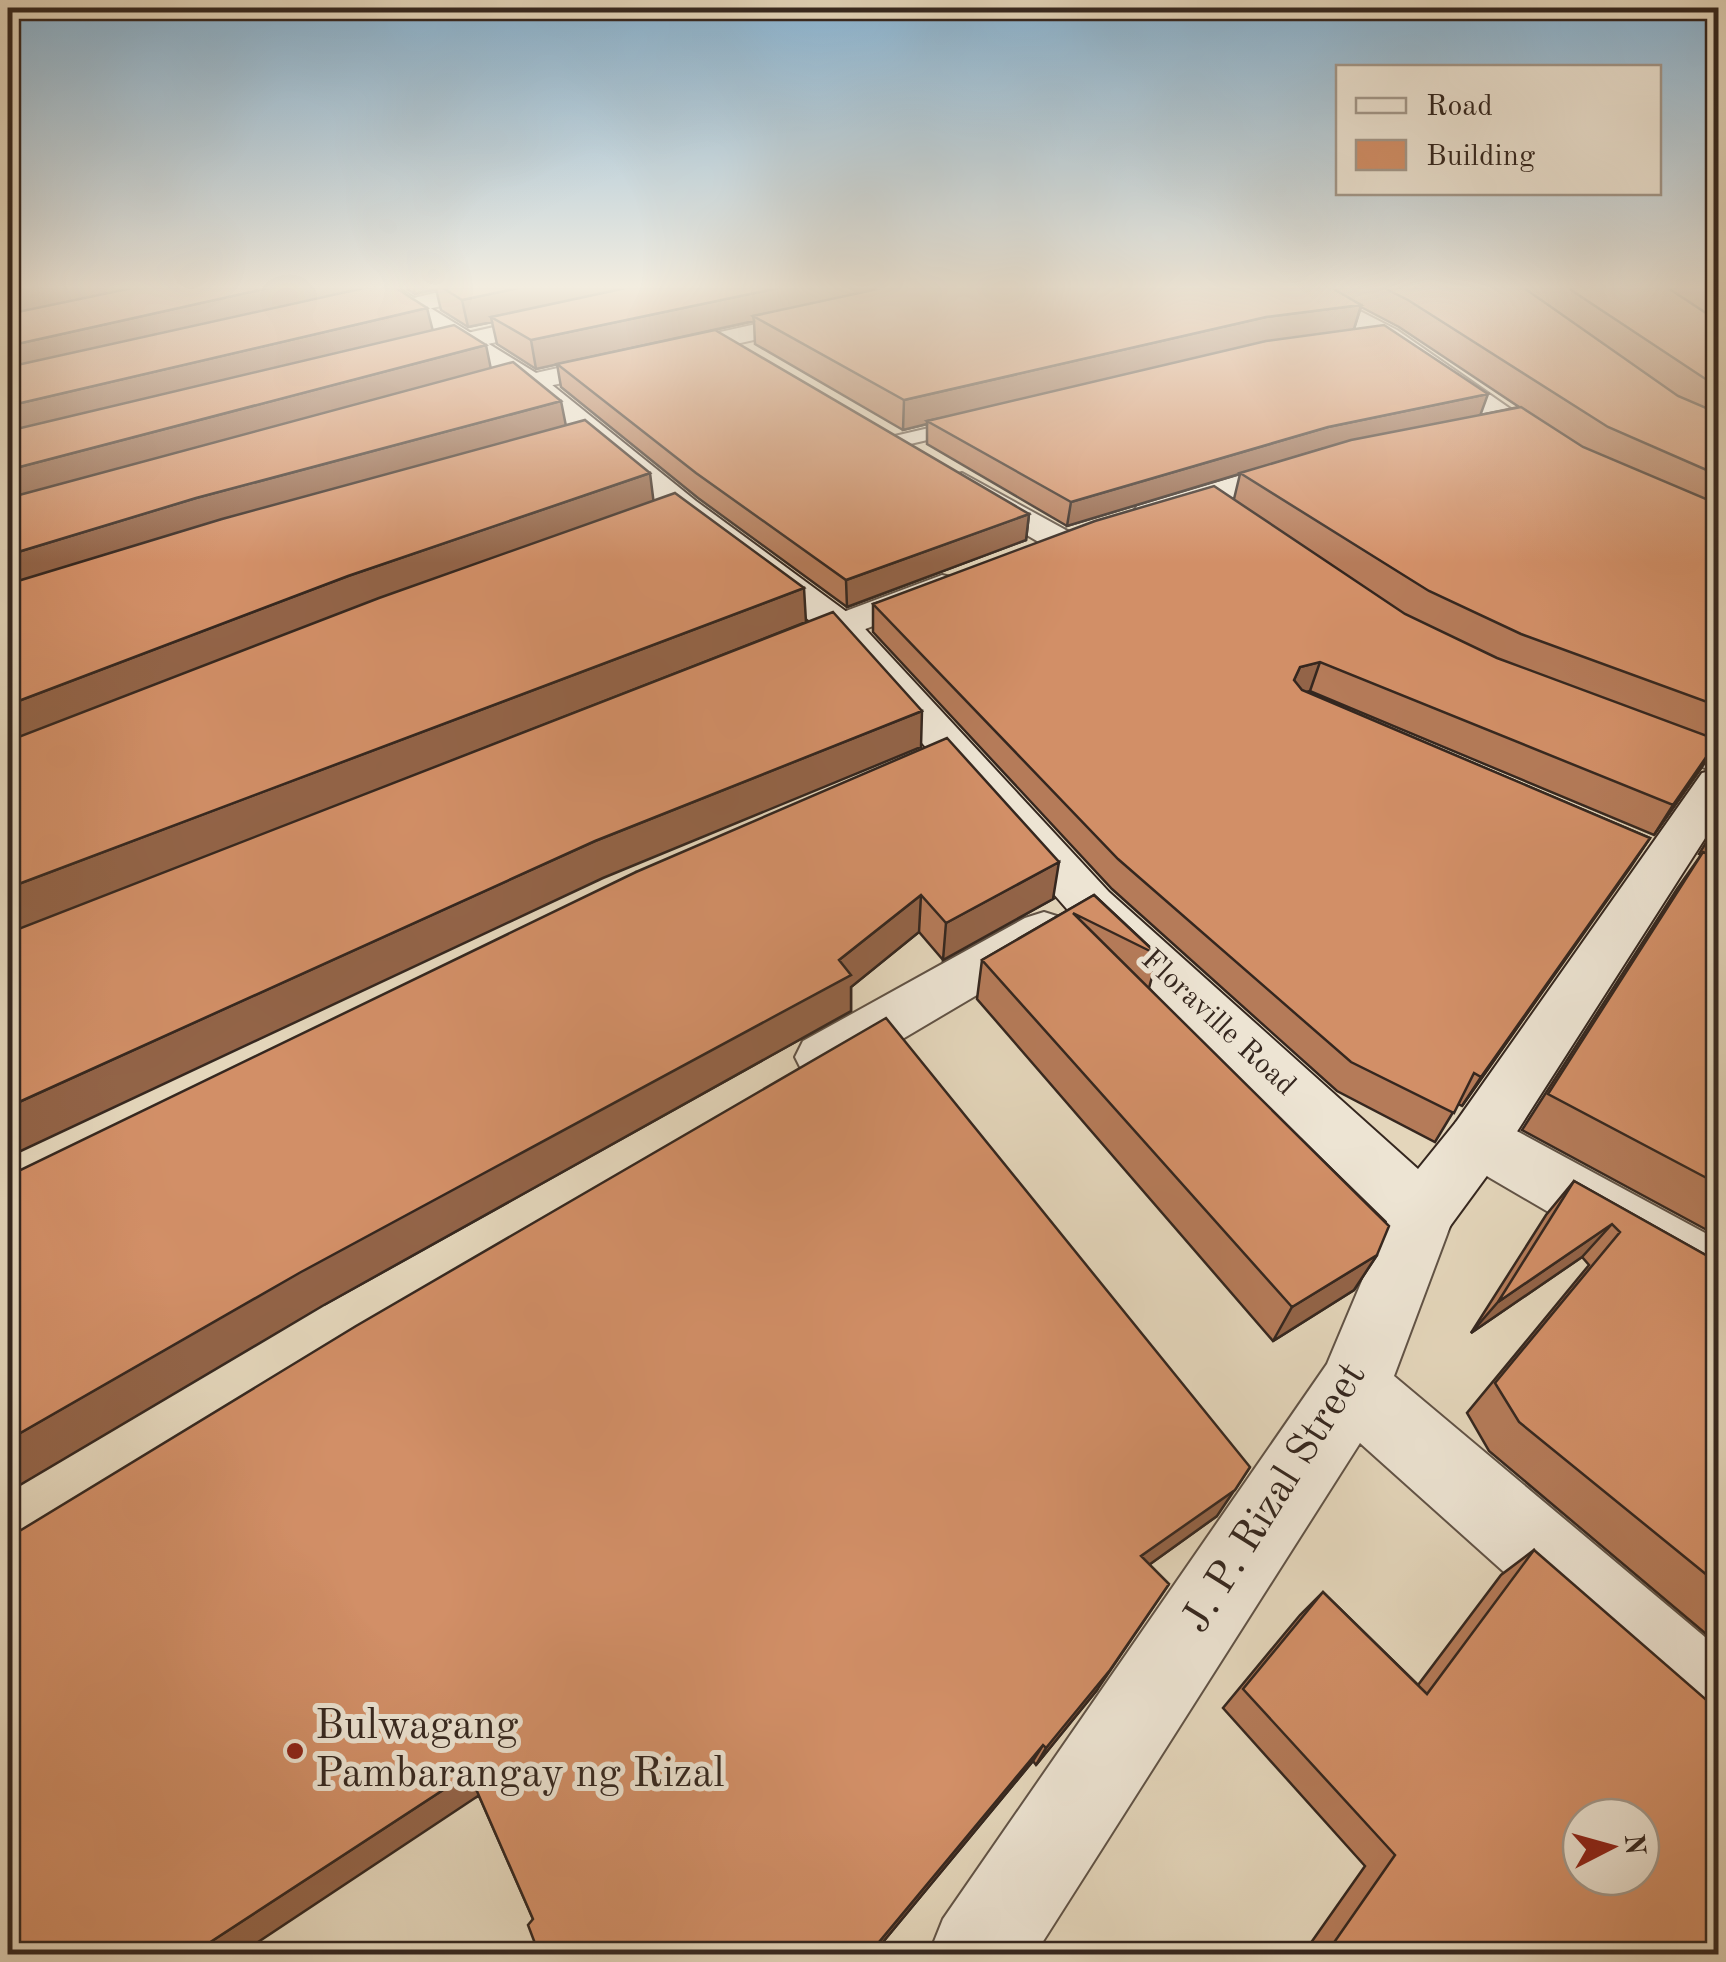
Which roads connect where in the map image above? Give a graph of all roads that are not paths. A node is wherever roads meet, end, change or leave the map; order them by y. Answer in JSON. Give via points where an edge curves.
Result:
{"nodes":[{"id":1,"x":510,"y":380,"type":"edge"},
{"id":2,"x":524,"y":380,"type":"edge"},
{"id":3,"x":1450,"y":380,"type":"edge"},
{"id":4,"x":513,"y":382,"type":"junction"},
{"id":5,"x":997,"y":417,"type":"edge"},
{"id":6,"x":1514,"y":424,"type":"junction"},
{"id":7,"x":1463,"y":431,"type":"edge"},
{"id":8,"x":880,"y":435,"type":"joint"},
{"id":9,"x":1332,"y":459,"type":"edge"},
{"id":10,"x":1581,"y":468,"type":"edge"},
{"id":11,"x":1202,"y":495,"type":"junction"},
{"id":12,"x":1232,"y":516,"type":"edge"},
{"id":13,"x":1062,"y":541,"type":"junction"},
{"id":14,"x":1025,"y":555,"type":"edge"},
{"id":15,"x":970,"y":576,"type":"edge"},
{"id":16,"x":841,"y":626,"type":"junction"},
{"id":17,"x":737,"y":666,"type":"edge"},
{"id":18,"x":1633,"y":730,"type":"edge"},
{"id":19,"x":1718,"y":764,"type":"edge"},
{"id":20,"x":1718,"y":783,"type":"edge"},
{"id":21,"x":1091,"y":904,"type":"junction"},
{"id":22,"x":776,"y":1084,"type":"edge"},
{"id":23,"x":1478,"y":1140,"type":"junction"},
{"id":24,"x":1422,"y":1213,"type":"junction"},
{"id":25,"x":1718,"y":1275,"type":"edge"},
{"id":26,"x":1353,"y":1388,"type":"junction"},
{"id":27,"x":1718,"y":1706,"type":"edge"},
{"id":28,"x":1005,"y":1942,"type":"edge"}],
"edges":[{"from":1,"to":4,"type":"street","name":"Floraville Road"},
{"from":2,"to":4,"type":"street"},
{"from":3,"to":6,"type":"street"},
{"from":4,"to":16,"type":"street","name":"Floraville Road","via":[[666,515]]},
{"from":5,"to":8,"type":"lane"},
{"from":6,"to":7,"type":"street"},
{"from":6,"to":10,"type":"street"},
{"from":8,"to":13,"type":"street"},
{"from":9,"to":11,"type":"street"},
{"from":11,"to":12,"type":"lane"},
{"from":11,"to":13,"type":"street"},
{"from":13,"to":14,"type":"street"},
{"from":15,"to":16,"type":"street"},
{"from":16,"to":17,"type":"street"},
{"from":16,"to":21,"type":"street","name":"Floraville Road","via":[[932,759]]},
{"from":18,"to":19,"type":"lane"},
{"from":20,"to":23,"type":"street","name":"J. P. Rizal Street"},
{"from":21,"to":22,"type":"street"},
{"from":21,"to":24,"type":"street","name":"Floraville Road"},
{"from":23,"to":24,"type":"street","name":"J. P. Rizal Street"},
{"from":23,"to":25,"type":"street"},
{"from":24,"to":26,"type":"street","name":"J. P. Rizal Street"},
{"from":26,"to":27,"type":"street"},
{"from":26,"to":28,"type":"street","name":"J. P. Rizal Street"}]}
